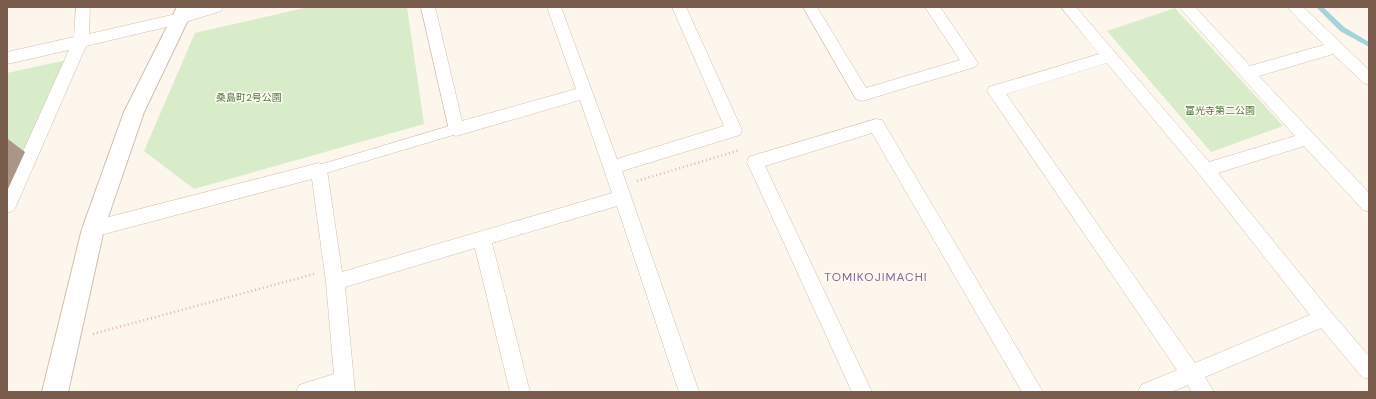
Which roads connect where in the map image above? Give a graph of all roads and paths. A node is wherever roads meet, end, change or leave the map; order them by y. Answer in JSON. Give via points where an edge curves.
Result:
{"nodes":[{"id":1,"x":83,"y":7,"type":"edge"},
{"id":2,"x":216,"y":7,"type":"edge"},
{"id":3,"x":428,"y":7,"type":"edge"},
{"id":4,"x":554,"y":7,"type":"edge"},
{"id":5,"x":679,"y":7,"type":"edge"},
{"id":6,"x":810,"y":7,"type":"edge"},
{"id":7,"x":932,"y":7,"type":"edge"},
{"id":8,"x":1068,"y":7,"type":"edge"},
{"id":9,"x":1186,"y":7,"type":"edge"},
{"id":10,"x":1294,"y":7,"type":"edge"},
{"id":11,"x":183,"y":13,"type":"edge"},
{"id":12,"x":81,"y":40,"type":"junction"},
{"id":13,"x":1336,"y":47,"type":"junction"},
{"id":14,"x":1108,"y":57,"type":"junction"},
{"id":15,"x":7,"y":58,"type":"edge"},
{"id":16,"x":1248,"y":73,"type":"junction"},
{"id":17,"x":1369,"y":79,"type":"edge"},
{"id":18,"x":584,"y":93,"type":"junction"},
{"id":19,"x":456,"y":129,"type":"junction"},
{"id":20,"x":1306,"y":139,"type":"junction"},
{"id":21,"x":747,"y":148,"type":"dead end"},
{"id":22,"x":612,"y":167,"type":"junction"},
{"id":23,"x":319,"y":170,"type":"junction"},
{"id":24,"x":1206,"y":170,"type":"junction"},
{"id":25,"x":620,"y":192,"type":"junction"},
{"id":26,"x":7,"y":206,"type":"edge"},
{"id":27,"x":1369,"y":206,"type":"edge"},
{"id":28,"x":92,"y":228,"type":"junction"},
{"id":29,"x":482,"y":239,"type":"junction"},
{"id":30,"x":334,"y":275,"type":"junction"},
{"id":31,"x":1324,"y":318,"type":"junction"},
{"id":32,"x":67,"y":341,"type":"junction"},
{"id":33,"x":1369,"y":370,"type":"edge"},
{"id":34,"x":1192,"y":373,"type":"junction"},
{"id":35,"x":344,"y":386,"type":"edge"},
{"id":36,"x":55,"y":392,"type":"edge"},
{"id":37,"x":306,"y":392,"type":"edge"},
{"id":38,"x":520,"y":392,"type":"edge"},
{"id":39,"x":689,"y":392,"type":"edge"},
{"id":40,"x":862,"y":392,"type":"edge"},
{"id":41,"x":1033,"y":392,"type":"edge"},
{"id":42,"x":1148,"y":392,"type":"edge"},
{"id":43,"x":1204,"y":392,"type":"edge"}],
"edges":[{"from":1,"to":12,"type":"street"},
{"from":2,"to":11,"type":"street"},
{"from":3,"to":19,"type":"street"},
{"from":4,"to":18,"type":"street"},
{"from":5,"to":22,"type":"street","via":[[734,130]]},
{"from":6,"to":7,"type":"street","via":[[862,95],[970,63]]},
{"from":8,"to":14,"type":"street"},
{"from":9,"to":16,"type":"street"},
{"from":10,"to":13,"type":"street"},
{"from":11,"to":12,"type":"street"},
{"from":11,"to":28,"type":"street","via":[[134,112]]},
{"from":12,"to":15,"type":"street"},
{"from":12,"to":26,"type":"street"},
{"from":13,"to":16,"type":"street"},
{"from":13,"to":17,"type":"street"},
{"from":14,"to":24,"type":"street"},
{"from":14,"to":34,"type":"street","via":[[995,91]]},
{"from":16,"to":20,"type":"street"},
{"from":18,"to":19,"type":"street"},
{"from":18,"to":22,"type":"street"},
{"from":19,"to":23,"type":"street"},
{"from":20,"to":24,"type":"street"},
{"from":20,"to":27,"type":"street"},
{"from":21,"to":25,"type":"path"},
{"from":22,"to":25,"type":"street"},
{"from":23,"to":28,"type":"street"},
{"from":23,"to":30,"type":"street"},
{"from":24,"to":31,"type":"street"},
{"from":25,"to":29,"type":"street"},
{"from":25,"to":39,"type":"street"},
{"from":28,"to":32,"type":"street"},
{"from":29,"to":30,"type":"street"},
{"from":29,"to":38,"type":"street"},
{"from":30,"to":32,"type":"path"},
{"from":30,"to":35,"type":"street"},
{"from":31,"to":33,"type":"street"},
{"from":31,"to":34,"type":"street"},
{"from":32,"to":36,"type":"street"},
{"from":34,"to":42,"type":"street"},
{"from":34,"to":43,"type":"street"},
{"from":35,"to":37,"type":"street"},
{"from":40,"to":41,"type":"street","via":[[754,162],[876,125]]}]}
